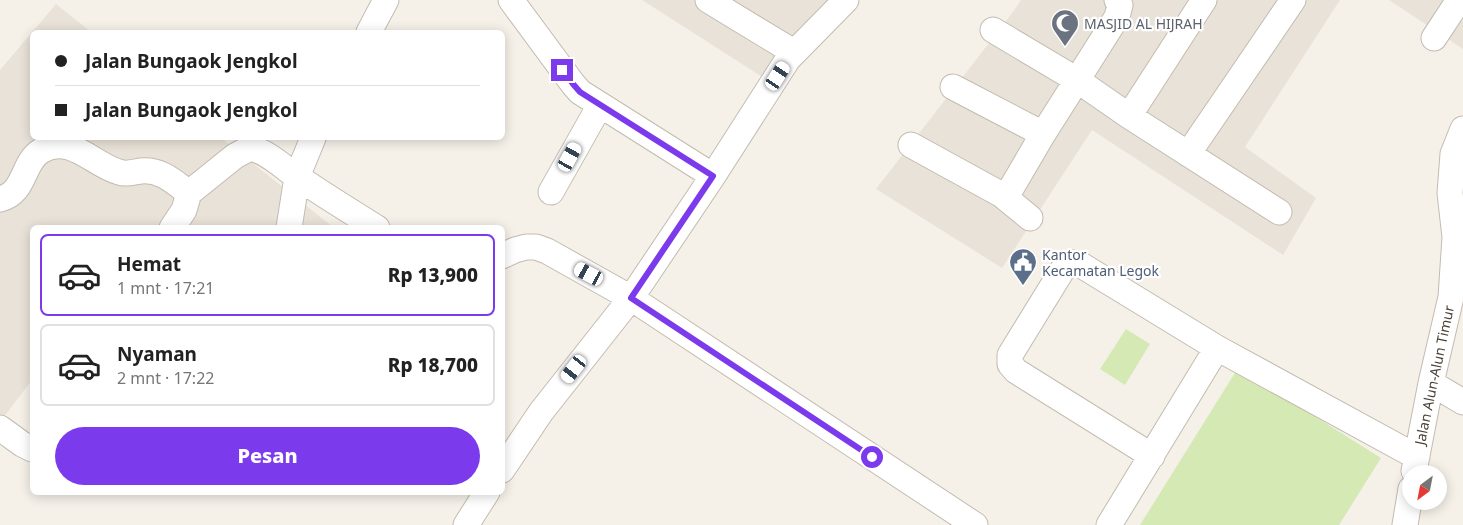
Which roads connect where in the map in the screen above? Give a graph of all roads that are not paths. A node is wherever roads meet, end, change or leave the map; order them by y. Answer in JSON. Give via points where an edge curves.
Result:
{"nodes":[{"id":1,"x":386,"y":0,"type":"edge"},
{"id":2,"x":511,"y":0,"type":"edge"},
{"id":3,"x":708,"y":0,"type":"edge"},
{"id":4,"x":1118,"y":0,"type":"edge"},
{"id":5,"x":1204,"y":0,"type":"edge"},
{"id":6,"x":1293,"y":0,"type":"edge"},
{"id":7,"x":1459,"y":0,"type":"edge"},
{"id":8,"x":833,"y":1,"type":"edge"},
{"id":9,"x":370,"y":30,"type":"edge"},
{"id":10,"x":993,"y":30,"type":"dead end"},
{"id":11,"x":1434,"y":38,"type":"dead end"},
{"id":12,"x":787,"y":48,"type":"dead end"},
{"id":13,"x":1077,"y":80,"type":"junction"},
{"id":14,"x":953,"y":87,"type":"dead end"},
{"id":15,"x":600,"y":105,"type":"junction"},
{"id":16,"x":1129,"y":116,"type":"junction"},
{"id":17,"x":1463,"y":129,"type":"edge"},
{"id":18,"x":1043,"y":134,"type":"junction"},
{"id":19,"x":312,"y":140,"type":"edge"},
{"id":20,"x":910,"y":145,"type":"dead end"},
{"id":21,"x":1188,"y":154,"type":"junction"},
{"id":22,"x":1458,"y":174,"type":"edge"},
{"id":23,"x":713,"y":176,"type":"junction"},
{"id":24,"x":297,"y":177,"type":"junction"},
{"id":25,"x":551,"y":192,"type":"dead end"},
{"id":26,"x":189,"y":193,"type":"junction"},
{"id":27,"x":1002,"y":195,"type":"junction"},
{"id":28,"x":0,"y":199,"type":"edge"},
{"id":29,"x":1279,"y":212,"type":"dead end"},
{"id":30,"x":1030,"y":218,"type":"dead end"},
{"id":31,"x":174,"y":225,"type":"edge"},
{"id":32,"x":290,"y":225,"type":"edge"},
{"id":33,"x":372,"y":225,"type":"edge"},
{"id":34,"x":505,"y":255,"type":"edge"},
{"id":35,"x":631,"y":298,"type":"junction"},
{"id":36,"x":1218,"y":348,"type":"junction"},
{"id":37,"x":1431,"y":383,"type":"junction"},
{"id":38,"x":1463,"y":402,"type":"edge"},
{"id":39,"x":0,"y":428,"type":"edge"},
{"id":40,"x":30,"y":448,"type":"edge"},
{"id":41,"x":1152,"y":456,"type":"junction"},
{"id":42,"x":1416,"y":465,"type":"edge"},
{"id":43,"x":505,"y":466,"type":"edge"},
{"id":44,"x":486,"y":495,"type":"edge"},
{"id":45,"x":1408,"y":510,"type":"edge"},
{"id":46,"x":948,"y":518,"type":"edge"},
{"id":47,"x":466,"y":525,"type":"edge"},
{"id":48,"x":975,"y":525,"type":"edge"},
{"id":49,"x":1110,"y":525,"type":"edge"},
{"id":50,"x":1405,"y":525,"type":"edge"}],
"edges":[{"from":1,"to":9,"type":"street"},
{"from":2,"to":15,"type":"street","via":[[573,84]]},
{"from":3,"to":12,"type":"street"},
{"from":4,"to":13,"type":"street","via":[[1117,17]]},
{"from":5,"to":16,"type":"street"},
{"from":6,"to":21,"type":"street"},
{"from":7,"to":11,"type":"street"},
{"from":8,"to":23,"type":"street","via":[[788,59]]},
{"from":10,"to":13,"type":"street"},
{"from":13,"to":16,"type":"street"},
{"from":13,"to":18,"type":"street"},
{"from":14,"to":18,"type":"street"},
{"from":15,"to":23,"type":"street"},
{"from":15,"to":25,"type":"street"},
{"from":16,"to":21,"type":"street"},
{"from":17,"to":22,"type":"street","name":"Jalan Alun-Alun Timur","via":[[1453,154]]},
{"from":18,"to":27,"type":"street","via":[[1009,192]]},
{"from":19,"to":24,"type":"street"},
{"from":20,"to":27,"type":"street"},
{"from":21,"to":29,"type":"street"},
{"from":22,"to":37,"type":"street","name":"Jalan Alun-Alun Timur","via":[[1450,193],[1455,237],[1451,297]]},
{"from":23,"to":35,"type":"street"},
{"from":24,"to":26,"type":"street","via":[[250,148]]},
{"from":24,"to":32,"type":"street"},
{"from":24,"to":33,"type":"street"},
{"from":26,"to":28,"type":"street","via":[[157,172],[117,172],[78,150],[60,144],[41,151],[33,159],[19,186],[9,196]]},
{"from":26,"to":31,"type":"street","via":[[184,210]]},
{"from":27,"to":30,"type":"street"},
{"from":34,"to":35,"type":"street","via":[[536,247]]},
{"from":35,"to":43,"type":"street","via":[[541,412]]},
{"from":35,"to":46,"type":"street","via":[[840,435]]},
{"from":36,"to":41,"type":"street"},
{"from":36,"to":41,"type":"street","via":[[1081,265],[1072,263],[1063,269],[1010,355],[1010,364],[1016,371]]},
{"from":36,"to":42,"type":"street"},
{"from":37,"to":38,"type":"street"},
{"from":37,"to":42,"type":"street","name":"Jalan Alun-Alun Timur"},
{"from":39,"to":40,"type":"street"},
{"from":41,"to":49,"type":"street"},
{"from":44,"to":47,"type":"street"},
{"from":45,"to":50,"type":"street"},
{"from":46,"to":48,"type":"street"}]}
